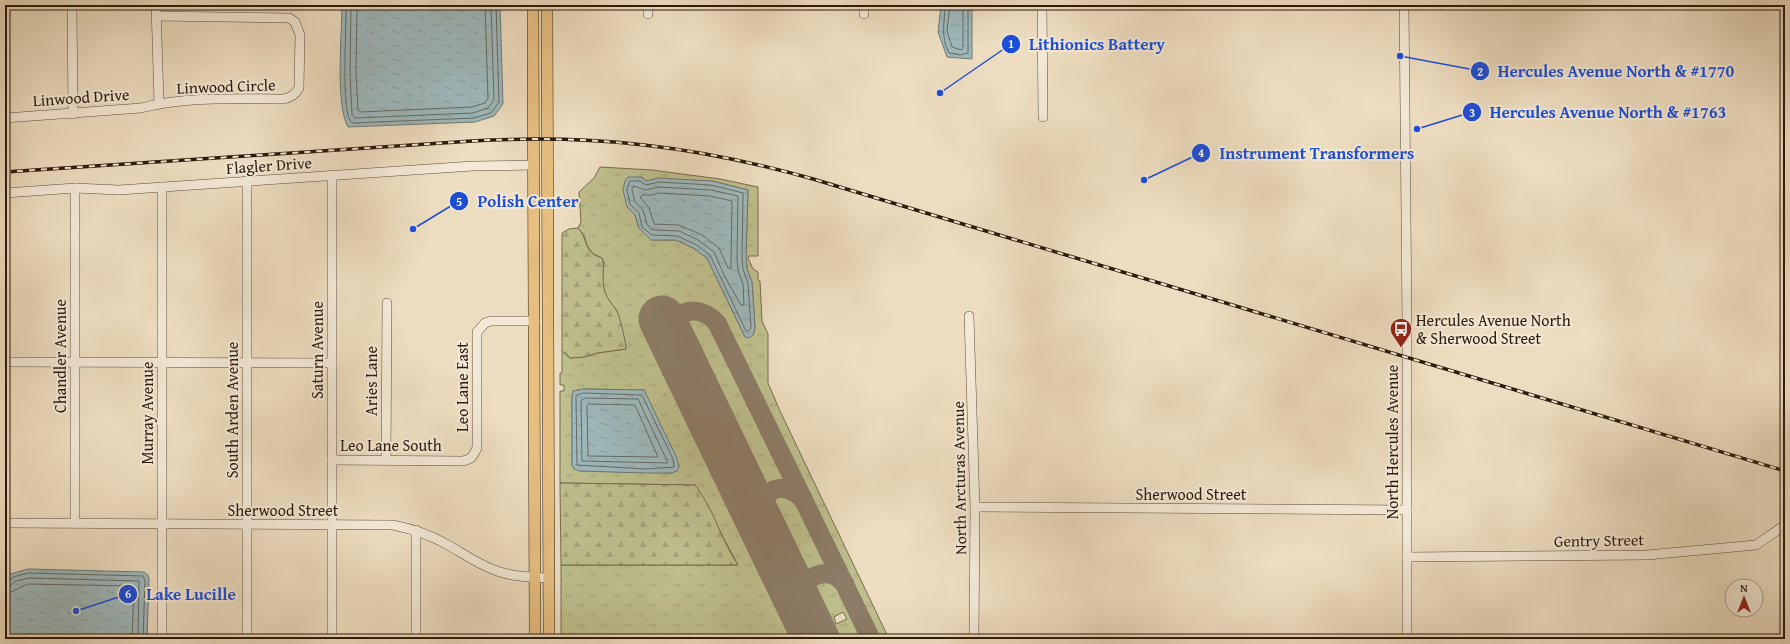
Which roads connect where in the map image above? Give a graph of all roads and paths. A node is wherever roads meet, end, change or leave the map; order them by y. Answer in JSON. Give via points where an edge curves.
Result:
{"nodes":[{"id":1,"x":72,"y":5,"type":"edge"},
{"id":2,"x":156,"y":5,"type":"edge"},
{"id":3,"x":533,"y":5,"type":"edge"},
{"id":4,"x":547,"y":5,"type":"edge"},
{"id":5,"x":1042,"y":5,"type":"edge"},
{"id":6,"x":1404,"y":5,"type":"edge"},
{"id":7,"x":156,"y":16,"type":"junction"},
{"id":8,"x":159,"y":103,"type":"junction"},
{"id":9,"x":73,"y":114,"type":"junction"},
{"id":10,"x":1043,"y":117,"type":"dead end"},
{"id":11,"x":5,"y":118,"type":"edge"},
{"id":12,"x":534,"y":165,"type":"junction"},
{"id":13,"x":332,"y":175,"type":"junction"},
{"id":14,"x":247,"y":181,"type":"junction"},
{"id":15,"x":162,"y":187,"type":"junction"},
{"id":16,"x":75,"y":188,"type":"junction"},
{"id":17,"x":5,"y":193,"type":"edge"},
{"id":18,"x":387,"y":303,"type":"dead end"},
{"id":19,"x":969,"y":316,"type":"dead end"},
{"id":20,"x":535,"y":321,"type":"junction"},
{"id":21,"x":5,"y":362,"type":"edge"},
{"id":22,"x":75,"y":362,"type":"junction"},
{"id":23,"x":162,"y":362,"type":"junction"},
{"id":24,"x":247,"y":363,"type":"junction"},
{"id":25,"x":332,"y":363,"type":"junction"},
{"id":26,"x":473,"y":457,"type":"joint"},
{"id":27,"x":332,"y":460,"type":"junction"},
{"id":28,"x":386,"y":460,"type":"junction"},
{"id":29,"x":975,"y":507,"type":"junction"},
{"id":30,"x":1407,"y":510,"type":"junction"},
{"id":31,"x":5,"y":523,"type":"edge"},
{"id":32,"x":75,"y":523,"type":"junction"},
{"id":33,"x":332,"y":524,"type":"junction"},
{"id":34,"x":162,"y":525,"type":"junction"},
{"id":35,"x":247,"y":525,"type":"junction"},
{"id":36,"x":1785,"y":525,"type":"edge"},
{"id":37,"x":416,"y":530,"type":"junction"},
{"id":38,"x":1407,"y":557,"type":"junction"},
{"id":39,"x":535,"y":577,"type":"junction"},
{"id":40,"x":549,"y":578,"type":"junction"},
{"id":41,"x":1086,"y":638,"type":"edge"},
{"id":42,"x":162,"y":639,"type":"edge"},
{"id":43,"x":247,"y":639,"type":"edge"},
{"id":44,"x":332,"y":639,"type":"edge"},
{"id":45,"x":416,"y":639,"type":"edge"},
{"id":46,"x":535,"y":639,"type":"edge"},
{"id":47,"x":549,"y":639,"type":"edge"},
{"id":48,"x":974,"y":639,"type":"edge"},
{"id":49,"x":1119,"y":639,"type":"edge"},
{"id":50,"x":1407,"y":639,"type":"edge"}],
"edges":[{"from":1,"to":9,"type":"street"},
{"from":2,"to":7,"type":"street"},
{"from":3,"to":12,"type":"main road"},
{"from":4,"to":40,"type":"main road"},
{"from":5,"to":10,"type":"street"},
{"from":6,"to":30,"type":"street","name":"North Hercules Avenue"},
{"from":7,"to":8,"type":"street"},
{"from":7,"to":8,"type":"street","name":"Linwood Circle","via":[[282,17],[295,22],[300,35],[300,82],[296,93],[291,97],[198,99]]},
{"from":8,"to":9,"type":"street","name":"Linwood Drive","via":[[141,108]]},
{"from":9,"to":11,"type":"street","name":"Linwood Drive"},
{"from":12,"to":13,"type":"street","name":"Flagler Drive","via":[[473,166]]},
{"from":12,"to":20,"type":"main road"},
{"from":13,"to":14,"type":"street","name":"Flagler Drive"},
{"from":13,"to":25,"type":"street","name":"Saturn Avenue"},
{"from":14,"to":15,"type":"street","name":"Flagler Drive"},
{"from":14,"to":24,"type":"street","name":"South Arden Avenue"},
{"from":15,"to":16,"type":"street","name":"Flagler Drive","via":[[119,190]]},
{"from":15,"to":23,"type":"street","name":"Murray Avenue"},
{"from":16,"to":17,"type":"street","name":"Flagler Drive"},
{"from":16,"to":22,"type":"street","name":"Chandler Avenue"},
{"from":18,"to":28,"type":"street","name":"Aries Lane"},
{"from":19,"to":29,"type":"street","name":"North Arcturas Avenue"},
{"from":20,"to":26,"type":"street","name":"Leo Lane East","via":[[485,323],[477,332],[476,448]]},
{"from":20,"to":39,"type":"main road"},
{"from":21,"to":22,"type":"street"},
{"from":22,"to":23,"type":"street"},
{"from":22,"to":32,"type":"street","name":"Chandler Avenue"},
{"from":23,"to":24,"type":"street"},
{"from":23,"to":34,"type":"street","name":"Murray Avenue"},
{"from":24,"to":25,"type":"street"},
{"from":24,"to":35,"type":"street","name":"South Arden Avenue"},
{"from":25,"to":27,"type":"street","name":"Saturn Avenue"},
{"from":26,"to":28,"type":"street","name":"Leo Lane South","via":[[463,461]]},
{"from":27,"to":28,"type":"street","name":"Leo Lane South"},
{"from":27,"to":33,"type":"street","name":"Saturn Avenue"},
{"from":29,"to":30,"type":"street","name":"Sherwood Street"},
{"from":29,"to":48,"type":"street","name":"North Arcturas Avenue"},
{"from":30,"to":38,"type":"street","name":"North Hercules Avenue"},
{"from":31,"to":32,"type":"street","name":"Sherwood Street"},
{"from":32,"to":34,"type":"street","name":"Sherwood Street"},
{"from":33,"to":35,"type":"street","name":"Sherwood Street"},
{"from":33,"to":37,"type":"street","name":"Sherwood Street","via":[[388,525]]},
{"from":33,"to":44,"type":"street","name":"Saturn Avenue"},
{"from":34,"to":35,"type":"street","name":"Sherwood Street"},
{"from":34,"to":42,"type":"street","name":"Murray Avenue"},
{"from":35,"to":43,"type":"street","name":"South Arden Avenue"},
{"from":36,"to":38,"type":"street","name":"Gentry Street","via":[[1756,545],[1647,555]]},
{"from":37,"to":39,"type":"street","name":"Sherwood Street","via":[[481,565],[512,575]]},
{"from":37,"to":45,"type":"street"},
{"from":38,"to":50,"type":"street","name":"North Hercules Avenue"},
{"from":39,"to":40,"type":"street","name":"Sherwood Street"},
{"from":39,"to":46,"type":"main road"},
{"from":40,"to":47,"type":"main road"},
{"from":41,"to":49,"type":"street"}]}
